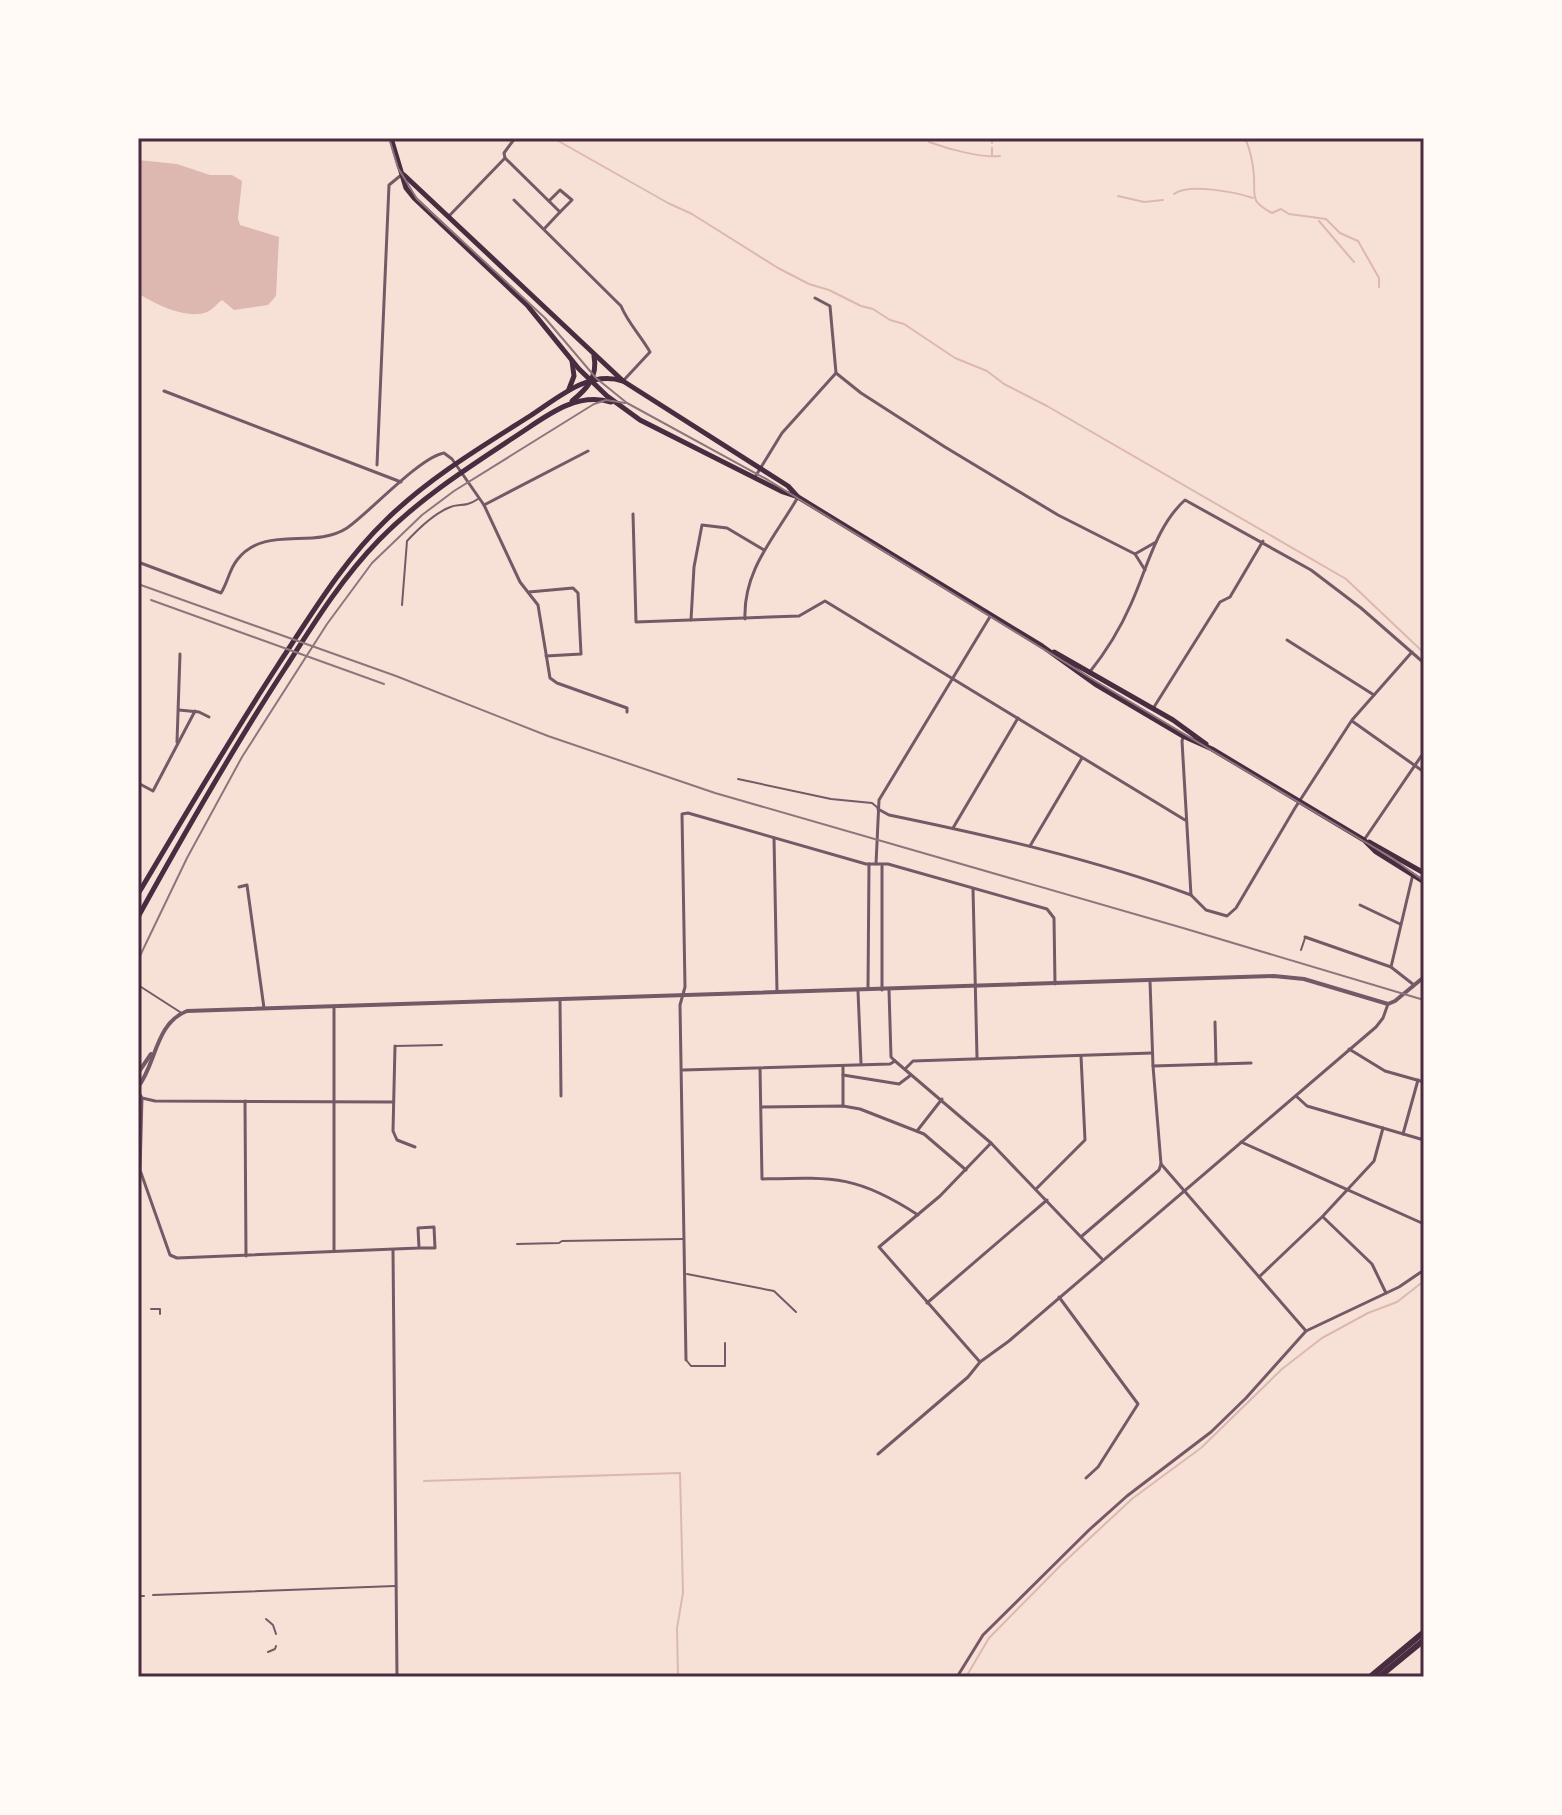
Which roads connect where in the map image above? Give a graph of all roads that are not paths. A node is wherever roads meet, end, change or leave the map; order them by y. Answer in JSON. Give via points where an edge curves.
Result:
{"nodes":[{"id":1,"x":391,"y":138,"type":"edge"},
{"id":2,"x":515,"y":138,"type":"edge"},
{"id":3,"x":505,"y":158,"type":"junction"},
{"id":4,"x":404,"y":174,"type":"junction"},
{"id":5,"x":514,"y":200,"type":"dead end"},
{"id":6,"x":549,"y":201,"type":"junction"},
{"id":7,"x":560,"y":212,"type":"junction"},
{"id":8,"x":448,"y":217,"type":"junction"},
{"id":9,"x":544,"y":229,"type":"junction"},
{"id":10,"x":815,"y":298,"type":"dead end"},
{"id":11,"x":594,"y":355,"type":"junction"},
{"id":12,"x":571,"y":360,"type":"junction"},
{"id":13,"x":836,"y":373,"type":"junction"},
{"id":14,"x":591,"y":380,"type":"junction"},
{"id":15,"x":623,"y":381,"type":"junction"},
{"id":16,"x":164,"y":391,"type":"dead end"},
{"id":17,"x":566,"y":393,"type":"junction"},
{"id":18,"x":616,"y":403,"type":"junction"},
{"id":19,"x":568,"y":405,"type":"junction"},
{"id":20,"x":727,"y":449,"type":"junction"},
{"id":21,"x":588,"y":451,"type":"dead end"},
{"id":22,"x":720,"y":459,"type":"junction"},
{"id":23,"x":377,"y":465,"type":"dead end"},
{"id":24,"x":456,"y":465,"type":"junction"},
{"id":25,"x":760,"y":469,"type":"junction"},
{"id":26,"x":461,"y":472,"type":"junction"},
{"id":27,"x":755,"y":477,"type":"junction"},
{"id":28,"x":401,"y":482,"type":"junction"},
{"id":29,"x":798,"y":497,"type":"junction"},
{"id":30,"x":479,"y":499,"type":"junction"},
{"id":31,"x":484,"y":505,"type":"junction"},
{"id":32,"x":633,"y":514,"type":"dead end"},
{"id":33,"x":1263,"y":541,"type":"junction"},
{"id":34,"x":1156,"y":542,"type":"junction"},
{"id":35,"x":764,"y":550,"type":"junction"},
{"id":36,"x":1135,"y":554,"type":"junction"},
{"id":37,"x":138,"y":562,"type":"edge"},
{"id":38,"x":1145,"y":570,"type":"junction"},
{"id":39,"x":527,"y":593,"type":"junction"},
{"id":40,"x":402,"y":605,"type":"dead end"},
{"id":41,"x":991,"y":615,"type":"junction"},
{"id":42,"x":745,"y":619,"type":"junction"},
{"id":43,"x":691,"y":620,"type":"junction"},
{"id":44,"x":1287,"y":640,"type":"dead end"},
{"id":45,"x":1042,"y":646,"type":"junction"},
{"id":46,"x":1412,"y":652,"type":"junction"},
{"id":47,"x":180,"y":654,"type":"dead end"},
{"id":48,"x":546,"y":656,"type":"junction"},
{"id":49,"x":1424,"y":663,"type":"edge"},
{"id":50,"x":280,"y":670,"type":"junction"},
{"id":51,"x":1089,"y":673,"type":"junction"},
{"id":52,"x":953,"y":679,"type":"junction"},
{"id":53,"x":1374,"y":695,"type":"junction"},
{"id":54,"x":1153,"y":708,"type":"junction"},
{"id":55,"x":179,"y":710,"type":"junction"},
{"id":56,"x":195,"y":711,"type":"junction"},
{"id":57,"x":627,"y":712,"type":"dead end"},
{"id":58,"x":209,"y":717,"type":"dead end"},
{"id":59,"x":1018,"y":718,"type":"junction"},
{"id":60,"x":1352,"y":720,"type":"junction"},
{"id":61,"x":1187,"y":728,"type":"junction"},
{"id":62,"x":1183,"y":736,"type":"junction"},
{"id":63,"x":177,"y":745,"type":"junction"},
{"id":64,"x":1212,"y":749,"type":"junction"},
{"id":65,"x":1424,"y":752,"type":"edge"},
{"id":66,"x":1082,"y":758,"type":"junction"},
{"id":67,"x":1414,"y":765,"type":"junction"},
{"id":68,"x":1424,"y":772,"type":"edge"},
{"id":69,"x":738,"y":779,"type":"dead end"},
{"id":70,"x":138,"y":783,"type":"edge"},
{"id":71,"x":1299,"y":801,"type":"junction"},
{"id":72,"x":878,"y":809,"type":"junction"},
{"id":73,"x":1185,"y":820,"type":"junction"},
{"id":74,"x":953,"y":828,"type":"junction"},
{"id":75,"x":774,"y":838,"type":"junction"},
{"id":76,"x":1364,"y":840,"type":"junction"},
{"id":77,"x":1030,"y":846,"type":"junction"},
{"id":78,"x":869,"y":864,"type":"junction"},
{"id":79,"x":879,"y":864,"type":"junction"},
{"id":80,"x":1416,"y":868,"type":"junction"},
{"id":81,"x":1424,"y":873,"type":"edge"},
{"id":82,"x":1412,"y":875,"type":"junction"},
{"id":83,"x":1424,"y":882,"type":"edge"},
{"id":84,"x":239,"y":887,"type":"dead end"},
{"id":85,"x":973,"y":889,"type":"junction"},
{"id":86,"x":138,"y":894,"type":"edge"},
{"id":87,"x":1191,"y":895,"type":"junction"},
{"id":88,"x":1360,"y":905,"type":"dead end"},
{"id":89,"x":138,"y":917,"type":"edge"},
{"id":90,"x":1400,"y":924,"type":"junction"},
{"id":91,"x":1305,"y":937,"type":"joint"},
{"id":92,"x":1301,"y":950,"type":"dead end"},
{"id":93,"x":1391,"y":967,"type":"junction"},
{"id":94,"x":1424,"y":977,"type":"edge"},
{"id":95,"x":1150,"y":981,"type":"junction"},
{"id":96,"x":1055,"y":984,"type":"junction"},
{"id":97,"x":138,"y":985,"type":"edge"},
{"id":98,"x":1414,"y":985,"type":"junction"},
{"id":99,"x":975,"y":987,"type":"junction"},
{"id":100,"x":882,"y":990,"type":"junction"},
{"id":101,"x":889,"y":990,"type":"junction"},
{"id":102,"x":858,"y":991,"type":"junction"},
{"id":103,"x":868,"y":991,"type":"junction"},
{"id":104,"x":777,"y":992,"type":"junction"},
{"id":105,"x":683,"y":995,"type":"junction"},
{"id":106,"x":560,"y":1001,"type":"junction"},
{"id":107,"x":1388,"y":1004,"type":"junction"},
{"id":108,"x":334,"y":1007,"type":"junction"},
{"id":109,"x":264,"y":1008,"type":"junction"},
{"id":110,"x":181,"y":1013,"type":"junction"},
{"id":111,"x":1215,"y":1022,"type":"dead end"},
{"id":112,"x":442,"y":1045,"type":"dead end"},
{"id":113,"x":395,"y":1046,"type":"joint"},
{"id":114,"x":1349,"y":1049,"type":"junction"},
{"id":115,"x":153,"y":1052,"type":"junction"},
{"id":116,"x":1152,"y":1053,"type":"junction"},
{"id":117,"x":1081,"y":1056,"type":"junction"},
{"id":118,"x":977,"y":1059,"type":"junction"},
{"id":119,"x":895,"y":1061,"type":"junction"},
{"id":120,"x":1251,"y":1063,"type":"dead end"},
{"id":121,"x":1216,"y":1064,"type":"junction"},
{"id":122,"x":842,"y":1065,"type":"junction"},
{"id":123,"x":861,"y":1065,"type":"junction"},
{"id":124,"x":1153,"y":1066,"type":"junction"},
{"id":125,"x":760,"y":1068,"type":"junction"},
{"id":126,"x":905,"y":1069,"type":"junction"},
{"id":127,"x":683,"y":1070,"type":"junction"},
{"id":128,"x":138,"y":1073,"type":"edge"},
{"id":129,"x":911,"y":1074,"type":"junction"},
{"id":130,"x":843,"y":1075,"type":"junction"},
{"id":131,"x":1418,"y":1080,"type":"junction"},
{"id":132,"x":1424,"y":1082,"type":"edge"},
{"id":133,"x":138,"y":1089,"type":"edge"},
{"id":134,"x":561,"y":1096,"type":"dead end"},
{"id":135,"x":1295,"y":1096,"type":"junction"},
{"id":136,"x":142,"y":1098,"type":"junction"},
{"id":137,"x":942,"y":1099,"type":"junction"},
{"id":138,"x":245,"y":1101,"type":"junction"},
{"id":139,"x":333,"y":1101,"type":"junction"},
{"id":140,"x":393,"y":1102,"type":"junction"},
{"id":141,"x":843,"y":1106,"type":"junction"},
{"id":142,"x":761,"y":1107,"type":"junction"},
{"id":143,"x":1383,"y":1128,"type":"junction"},
{"id":144,"x":917,"y":1131,"type":"junction"},
{"id":145,"x":1403,"y":1134,"type":"junction"},
{"id":146,"x":1424,"y":1140,"type":"edge"},
{"id":147,"x":1241,"y":1142,"type":"junction"},
{"id":148,"x":991,"y":1143,"type":"junction"},
{"id":149,"x":415,"y":1147,"type":"dead end"},
{"id":150,"x":1161,"y":1164,"type":"junction"},
{"id":151,"x":966,"y":1170,"type":"junction"},
{"id":152,"x":1037,"y":1188,"type":"junction"},
{"id":153,"x":1185,"y":1190,"type":"junction"},
{"id":154,"x":1346,"y":1191,"type":"junction"},
{"id":155,"x":1047,"y":1200,"type":"junction"},
{"id":156,"x":918,"y":1215,"type":"junction"},
{"id":157,"x":1322,"y":1217,"type":"junction"},
{"id":158,"x":1424,"y":1224,"type":"edge"},
{"id":159,"x":1082,"y":1237,"type":"junction"},
{"id":160,"x":685,"y":1239,"type":"junction"},
{"id":161,"x":517,"y":1244,"type":"dead end"},
{"id":162,"x":419,"y":1248,"type":"junction"},
{"id":163,"x":393,"y":1250,"type":"junction"},
{"id":164,"x":334,"y":1253,"type":"junction"},
{"id":165,"x":246,"y":1256,"type":"junction"},
{"id":166,"x":1102,"y":1259,"type":"junction"},
{"id":167,"x":1424,"y":1270,"type":"edge"},
{"id":168,"x":685,"y":1274,"type":"junction"},
{"id":169,"x":1259,"y":1277,"type":"junction"},
{"id":170,"x":1386,"y":1293,"type":"junction"},
{"id":171,"x":1059,"y":1296,"type":"junction"},
{"id":172,"x":927,"y":1303,"type":"junction"},
{"id":173,"x":151,"y":1309,"type":"dead end"},
{"id":174,"x":796,"y":1312,"type":"dead end"},
{"id":175,"x":160,"y":1314,"type":"dead end"},
{"id":176,"x":1306,"y":1331,"type":"junction"},
{"id":177,"x":725,"y":1343,"type":"dead end"},
{"id":178,"x":686,"y":1360,"type":"joint"},
{"id":179,"x":980,"y":1362,"type":"junction"},
{"id":180,"x":878,"y":1454,"type":"dead end"},
{"id":181,"x":1086,"y":1478,"type":"dead end"},
{"id":182,"x":397,"y":1586,"type":"junction"},
{"id":183,"x":153,"y":1595,"type":"dead end"},
{"id":184,"x":138,"y":1596,"type":"edge"},
{"id":185,"x":144,"y":1596,"type":"dead end"},
{"id":186,"x":266,"y":1619,"type":"dead end"},
{"id":187,"x":1424,"y":1632,"type":"edge"},
{"id":188,"x":276,"y":1634,"type":"dead end"},
{"id":189,"x":1424,"y":1640,"type":"edge"},
{"id":190,"x":276,"y":1646,"type":"dead end"},
{"id":191,"x":268,"y":1652,"type":"dead end"},
{"id":192,"x":397,"y":1677,"type":"edge"},
{"id":193,"x":957,"y":1677,"type":"edge"},
{"id":194,"x":1370,"y":1677,"type":"edge"},
{"id":195,"x":1379,"y":1677,"type":"edge"}],
"edges":[{"from":1,"to":4,"type":"main road"},
{"from":2,"to":3,"type":"street"},
{"from":3,"to":6,"type":"street"},
{"from":3,"to":8,"type":"street"},
{"from":4,"to":8,"type":"main road"},
{"from":4,"to":12,"type":"main road","via":[[414,198],[527,305]]},
{"from":4,"to":23,"type":"street","via":[[389,185]]},
{"from":5,"to":9,"type":"street"},
{"from":6,"to":7,"type":"street"},
{"from":6,"to":7,"type":"street","via":[[560,190],[572,200]]},
{"from":7,"to":9,"type":"street"},
{"from":8,"to":11,"type":"main road"},
{"from":9,"to":15,"type":"street","via":[[621,306],[650,352]]},
{"from":10,"to":13,"type":"street","via":[[830,306]]},
{"from":11,"to":14,"type":"main road"},
{"from":11,"to":15,"type":"main road"},
{"from":12,"to":14,"type":"main road"},
{"from":12,"to":17,"type":"main road","via":[[574,376]]},
{"from":13,"to":25,"type":"street","via":[[782,433]]},
{"from":13,"to":36,"type":"street","via":[[945,447]]},
{"from":14,"to":15,"type":"main road"},
{"from":14,"to":17,"type":"main road"},
{"from":14,"to":18,"type":"main road"},
{"from":14,"to":19,"type":"main road"},
{"from":15,"to":20,"type":"main road"},
{"from":16,"to":28,"type":"street"},
{"from":17,"to":24,"type":"main road"},
{"from":18,"to":19,"type":"main road","via":[[594,398]]},
{"from":18,"to":22,"type":"main road"},
{"from":19,"to":26,"type":"main road"},
{"from":20,"to":22,"type":"main road"},
{"from":20,"to":25,"type":"main road"},
{"from":21,"to":31,"type":"street"},
{"from":22,"to":27,"type":"main road"},
{"from":24,"to":26,"type":"street"},
{"from":24,"to":28,"type":"street","via":[[441,453]]},
{"from":24,"to":50,"type":"main road","via":[[371,535],[309,618]]},
{"from":25,"to":27,"type":"street"},
{"from":25,"to":29,"type":"main road"},
{"from":26,"to":30,"type":"street"},
{"from":26,"to":50,"type":"main road","via":[[378,541]]},
{"from":27,"to":29,"type":"main road"},
{"from":28,"to":37,"type":"street","via":[[338,533],[253,546],[233,565],[221,593]]},
{"from":29,"to":35,"type":"street"},
{"from":29,"to":41,"type":"main road"},
{"from":30,"to":31,"type":"street"},
{"from":30,"to":40,"type":"lane","via":[[468,506],[451,506],[407,541]]},
{"from":31,"to":39,"type":"street"},
{"from":32,"to":43,"type":"street","via":[[636,622]]},
{"from":33,"to":34,"type":"street","via":[[1185,500]]},
{"from":33,"to":46,"type":"street","via":[[1311,570]]},
{"from":33,"to":54,"type":"street"},
{"from":34,"to":36,"type":"street"},
{"from":34,"to":38,"type":"street"},
{"from":35,"to":42,"type":"street","via":[[746,590]]},
{"from":35,"to":43,"type":"street","via":[[727,528],[702,525]]},
{"from":36,"to":38,"type":"street"},
{"from":38,"to":51,"type":"street"},
{"from":39,"to":48,"type":"street","via":[[539,608]]},
{"from":39,"to":48,"type":"street","via":[[573,588],[578,593],[581,654]]},
{"from":41,"to":45,"type":"main road"},
{"from":41,"to":52,"type":"street"},
{"from":42,"to":43,"type":"street"},
{"from":42,"to":52,"type":"street","via":[[799,616],[825,601]]},
{"from":44,"to":53,"type":"street"},
{"from":45,"to":51,"type":"main road"},
{"from":45,"to":62,"type":"main road"},
{"from":46,"to":49,"type":"street"},
{"from":46,"to":53,"type":"street"},
{"from":47,"to":55,"type":"street"},
{"from":48,"to":57,"type":"street","via":[[553,681]]},
{"from":50,"to":86,"type":"main road","via":[[216,762]]},
{"from":50,"to":89,"type":"main road"},
{"from":51,"to":54,"type":"main road"},
{"from":52,"to":59,"type":"street"},
{"from":52,"to":72,"type":"street"},
{"from":53,"to":60,"type":"street"},
{"from":54,"to":61,"type":"main road"},
{"from":55,"to":56,"type":"street"},
{"from":55,"to":63,"type":"street"},
{"from":56,"to":58,"type":"street"},
{"from":56,"to":63,"type":"street"},
{"from":59,"to":66,"type":"street"},
{"from":59,"to":74,"type":"street"},
{"from":60,"to":67,"type":"street"},
{"from":60,"to":71,"type":"street"},
{"from":61,"to":62,"type":"street"},
{"from":61,"to":64,"type":"main road"},
{"from":62,"to":64,"type":"main road"},
{"from":62,"to":73,"type":"street"},
{"from":63,"to":70,"type":"street","via":[[153,791]]},
{"from":64,"to":71,"type":"main road"},
{"from":65,"to":67,"type":"street"},
{"from":66,"to":73,"type":"street"},
{"from":66,"to":77,"type":"street"},
{"from":67,"to":68,"type":"street"},
{"from":67,"to":76,"type":"street"},
{"from":69,"to":72,"type":"lane","via":[[826,799],[872,803]]},
{"from":71,"to":76,"type":"main road"},
{"from":71,"to":87,"type":"street","via":[[1232,913],[1222,916],[1201,907]]},
{"from":72,"to":74,"type":"street"},
{"from":72,"to":79,"type":"street"},
{"from":73,"to":87,"type":"street"},
{"from":74,"to":77,"type":"street"},
{"from":75,"to":78,"type":"street"},
{"from":75,"to":104,"type":"street"},
{"from":75,"to":105,"type":"street","via":[[682,814]]},
{"from":76,"to":80,"type":"main road"},
{"from":76,"to":82,"type":"main road"},
{"from":77,"to":87,"type":"street"},
{"from":78,"to":79,"type":"street"},
{"from":78,"to":103,"type":"street"},
{"from":79,"to":85,"type":"street"},
{"from":79,"to":100,"type":"street"},
{"from":80,"to":81,"type":"main road"},
{"from":80,"to":82,"type":"street"},
{"from":82,"to":83,"type":"main road"},
{"from":82,"to":90,"type":"street"},
{"from":84,"to":109,"type":"street","via":[[247,885]]},
{"from":85,"to":96,"type":"street","via":[[1052,913]]},
{"from":85,"to":99,"type":"street"},
{"from":88,"to":90,"type":"street"},
{"from":90,"to":93,"type":"street"},
{"from":91,"to":92,"type":"lane"},
{"from":91,"to":93,"type":"street"},
{"from":93,"to":98,"type":"street"},
{"from":94,"to":98,"type":"street"},
{"from":95,"to":96,"type":"street"},
{"from":95,"to":107,"type":"street","via":[[1289,976]]},
{"from":95,"to":116,"type":"street"},
{"from":96,"to":99,"type":"street"},
{"from":97,"to":110,"type":"lane"},
{"from":98,"to":107,"type":"street"},
{"from":99,"to":101,"type":"street"},
{"from":99,"to":118,"type":"street"},
{"from":100,"to":101,"type":"street"},
{"from":100,"to":103,"type":"street"},
{"from":101,"to":119,"type":"street"},
{"from":102,"to":103,"type":"street"},
{"from":102,"to":104,"type":"street"},
{"from":102,"to":123,"type":"street"},
{"from":104,"to":105,"type":"street"},
{"from":105,"to":106,"type":"street"},
{"from":105,"to":127,"type":"street"},
{"from":106,"to":108,"type":"street"},
{"from":106,"to":134,"type":"street"},
{"from":107,"to":114,"type":"street","via":[[1376,1027]]},
{"from":108,"to":109,"type":"street"},
{"from":108,"to":139,"type":"street"},
{"from":109,"to":110,"type":"street"},
{"from":110,"to":115,"type":"street"},
{"from":111,"to":121,"type":"street"},
{"from":112,"to":113,"type":"lane"},
{"from":113,"to":140,"type":"street"},
{"from":114,"to":131,"type":"street","via":[[1385,1071]]},
{"from":114,"to":135,"type":"street"},
{"from":115,"to":128,"type":"street"},
{"from":115,"to":133,"type":"street"},
{"from":116,"to":117,"type":"street"},
{"from":116,"to":124,"type":"street"},
{"from":117,"to":118,"type":"street"},
{"from":117,"to":152,"type":"street","via":[[1085,1140]]},
{"from":118,"to":126,"type":"street","via":[[913,1061]]},
{"from":119,"to":123,"type":"street"},
{"from":119,"to":126,"type":"street"},
{"from":120,"to":121,"type":"street"},
{"from":121,"to":124,"type":"street"},
{"from":122,"to":123,"type":"street"},
{"from":122,"to":125,"type":"street"},
{"from":122,"to":130,"type":"street"},
{"from":124,"to":150,"type":"street"},
{"from":125,"to":127,"type":"street"},
{"from":125,"to":142,"type":"street"},
{"from":126,"to":129,"type":"street"},
{"from":127,"to":160,"type":"street"},
{"from":129,"to":130,"type":"street","via":[[899,1084]]},
{"from":129,"to":137,"type":"street"},
{"from":130,"to":141,"type":"street"},
{"from":131,"to":132,"type":"street"},
{"from":131,"to":145,"type":"street"},
{"from":133,"to":136,"type":"street"},
{"from":135,"to":143,"type":"street","via":[[1307,1106]]},
{"from":135,"to":147,"type":"street"},
{"from":136,"to":138,"type":"street"},
{"from":136,"to":165,"type":"street","via":[[140,1170],[170,1255]]},
{"from":137,"to":144,"type":"street"},
{"from":137,"to":148,"type":"street"},
{"from":138,"to":139,"type":"street"},
{"from":138,"to":165,"type":"street"},
{"from":139,"to":140,"type":"street"},
{"from":139,"to":164,"type":"street"},
{"from":140,"to":149,"type":"street","via":[[397,1140]]},
{"from":141,"to":142,"type":"street"},
{"from":141,"to":144,"type":"street"},
{"from":142,"to":156,"type":"street","via":[[762,1179],[824,1177],[860,1184]]},
{"from":143,"to":145,"type":"street"},
{"from":143,"to":154,"type":"street","via":[[1374,1161]]},
{"from":144,"to":151,"type":"street"},
{"from":145,"to":146,"type":"street"},
{"from":147,"to":153,"type":"street"},
{"from":147,"to":154,"type":"street"},
{"from":148,"to":151,"type":"street"},
{"from":148,"to":152,"type":"street"},
{"from":150,"to":153,"type":"street"},
{"from":150,"to":159,"type":"street"},
{"from":151,"to":156,"type":"street"},
{"from":152,"to":155,"type":"street"},
{"from":153,"to":166,"type":"street"},
{"from":153,"to":169,"type":"street"},
{"from":154,"to":157,"type":"street"},
{"from":154,"to":158,"type":"street"},
{"from":155,"to":159,"type":"street"},
{"from":155,"to":172,"type":"street"},
{"from":156,"to":172,"type":"street","via":[[879,1247]]},
{"from":157,"to":169,"type":"street"},
{"from":157,"to":170,"type":"street","via":[[1372,1264]]},
{"from":159,"to":166,"type":"street"},
{"from":160,"to":161,"type":"lane"},
{"from":160,"to":168,"type":"street"},
{"from":162,"to":162,"type":"street","via":[[418,1228],[434,1227],[435,1248]]},
{"from":162,"to":163,"type":"street"},
{"from":163,"to":164,"type":"street"},
{"from":163,"to":182,"type":"street"},
{"from":164,"to":165,"type":"street"},
{"from":166,"to":171,"type":"street"},
{"from":167,"to":170,"type":"street"},
{"from":168,"to":174,"type":"lane","via":[[774,1291]]},
{"from":168,"to":178,"type":"street"},
{"from":169,"to":176,"type":"street"},
{"from":170,"to":176,"type":"street"},
{"from":171,"to":179,"type":"street"},
{"from":171,"to":181,"type":"street","via":[[1138,1404]]},
{"from":172,"to":179,"type":"street"},
{"from":173,"to":175,"type":"lane","via":[[160,1309]]},
{"from":176,"to":193,"type":"street","via":[[1211,1432],[1127,1496],[983,1635]]},
{"from":177,"to":178,"type":"lane","via":[[725,1366],[691,1366]]},
{"from":179,"to":180,"type":"street"},
{"from":182,"to":183,"type":"lane"},
{"from":182,"to":192,"type":"street"},
{"from":184,"to":185,"type":"lane"},
{"from":186,"to":188,"type":"lane"},
{"from":187,"to":194,"type":"highway"},
{"from":189,"to":195,"type":"highway"},
{"from":190,"to":191,"type":"lane"}]}
